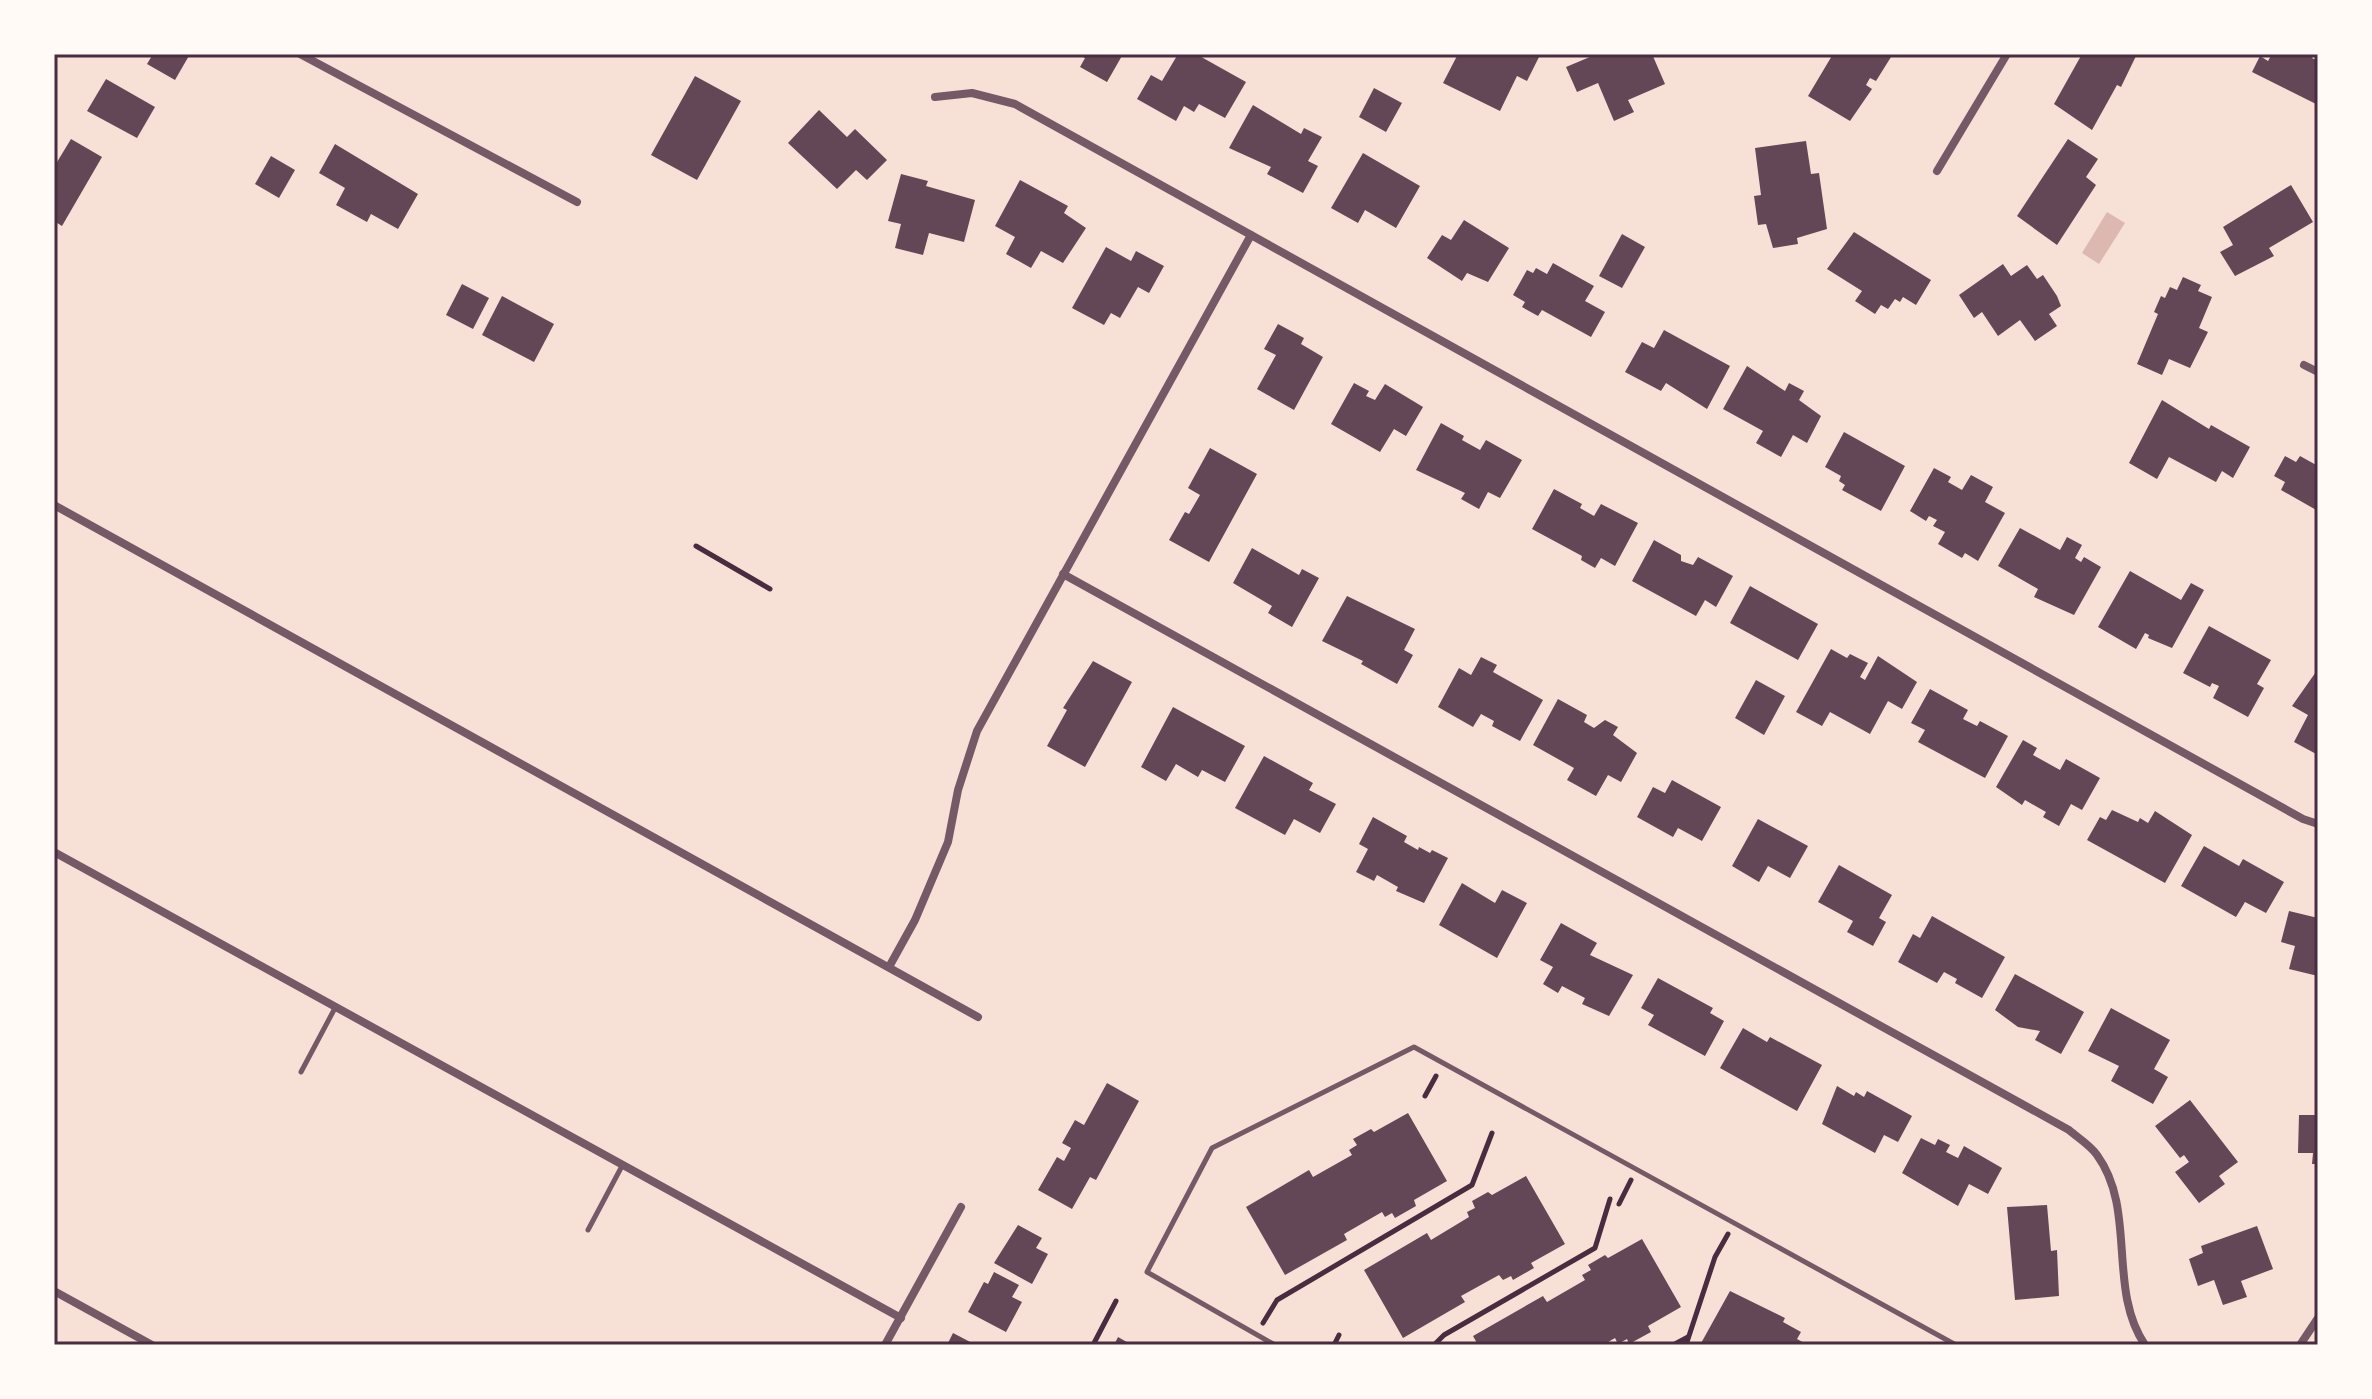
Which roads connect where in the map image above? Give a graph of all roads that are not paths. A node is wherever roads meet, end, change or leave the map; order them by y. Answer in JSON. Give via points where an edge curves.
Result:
{"nodes":[{"id":1,"x":300,"y":54,"type":"edge"},
{"id":2,"x":2007,"y":54,"type":"edge"},
{"id":3,"x":935,"y":97,"type":"dead end"},
{"id":4,"x":1937,"y":171,"type":"dead end"},
{"id":5,"x":577,"y":202,"type":"dead end"},
{"id":6,"x":1251,"y":235,"type":"junction"},
{"id":7,"x":2304,"y":365,"type":"dead end"},
{"id":8,"x":2318,"y":372,"type":"edge"},
{"id":9,"x":54,"y":505,"type":"edge"},
{"id":10,"x":1063,"y":574,"type":"junction"},
{"id":11,"x":2318,"y":824,"type":"edge"},
{"id":12,"x":54,"y":852,"type":"edge"},
{"id":13,"x":889,"y":967,"type":"junction"},
{"id":14,"x":335,"y":1008,"type":"junction"},
{"id":15,"x":978,"y":1017,"type":"dead end"},
{"id":16,"x":301,"y":1072,"type":"dead end"},
{"id":17,"x":623,"y":1165,"type":"junction"},
{"id":18,"x":961,"y":1207,"type":"dead end"},
{"id":19,"x":588,"y":1230,"type":"dead end"},
{"id":20,"x":54,"y":1291,"type":"edge"},
{"id":21,"x":901,"y":1318,"type":"junction"},
{"id":22,"x":2318,"y":1318,"type":"edge"},
{"id":23,"x":1272,"y":1344,"type":"edge"},
{"id":24,"x":152,"y":1345,"type":"edge"},
{"id":25,"x":885,"y":1345,"type":"edge"},
{"id":26,"x":1956,"y":1345,"type":"edge"},
{"id":27,"x":2145,"y":1345,"type":"edge"},
{"id":28,"x":2300,"y":1345,"type":"edge"}],
"edges":[{"from":1,"to":5,"type":"street"},
{"from":2,"to":4,"type":"street"},
{"from":3,"to":6,"type":"street","via":[[972,93],[1015,104]]},
{"from":6,"to":10,"type":"street"},
{"from":6,"to":11,"type":"street"},
{"from":7,"to":8,"type":"street"},
{"from":9,"to":13,"type":"street"},
{"from":10,"to":13,"type":"street","via":[[977,731],[948,842]]},
{"from":10,"to":27,"type":"street","via":[[2069,1130],[2095,1152],[2110,1175],[2126,1296]]},
{"from":12,"to":14,"type":"street"},
{"from":13,"to":15,"type":"street"},
{"from":14,"to":16,"type":"lane"},
{"from":14,"to":17,"type":"street"},
{"from":17,"to":19,"type":"lane"},
{"from":17,"to":21,"type":"street"},
{"from":18,"to":21,"type":"street"},
{"from":20,"to":24,"type":"street"},
{"from":21,"to":25,"type":"street"},
{"from":22,"to":28,"type":"street"},
{"from":23,"to":26,"type":"lane","via":[[1147,1272],[1212,1148],[1414,1047]]}]}
